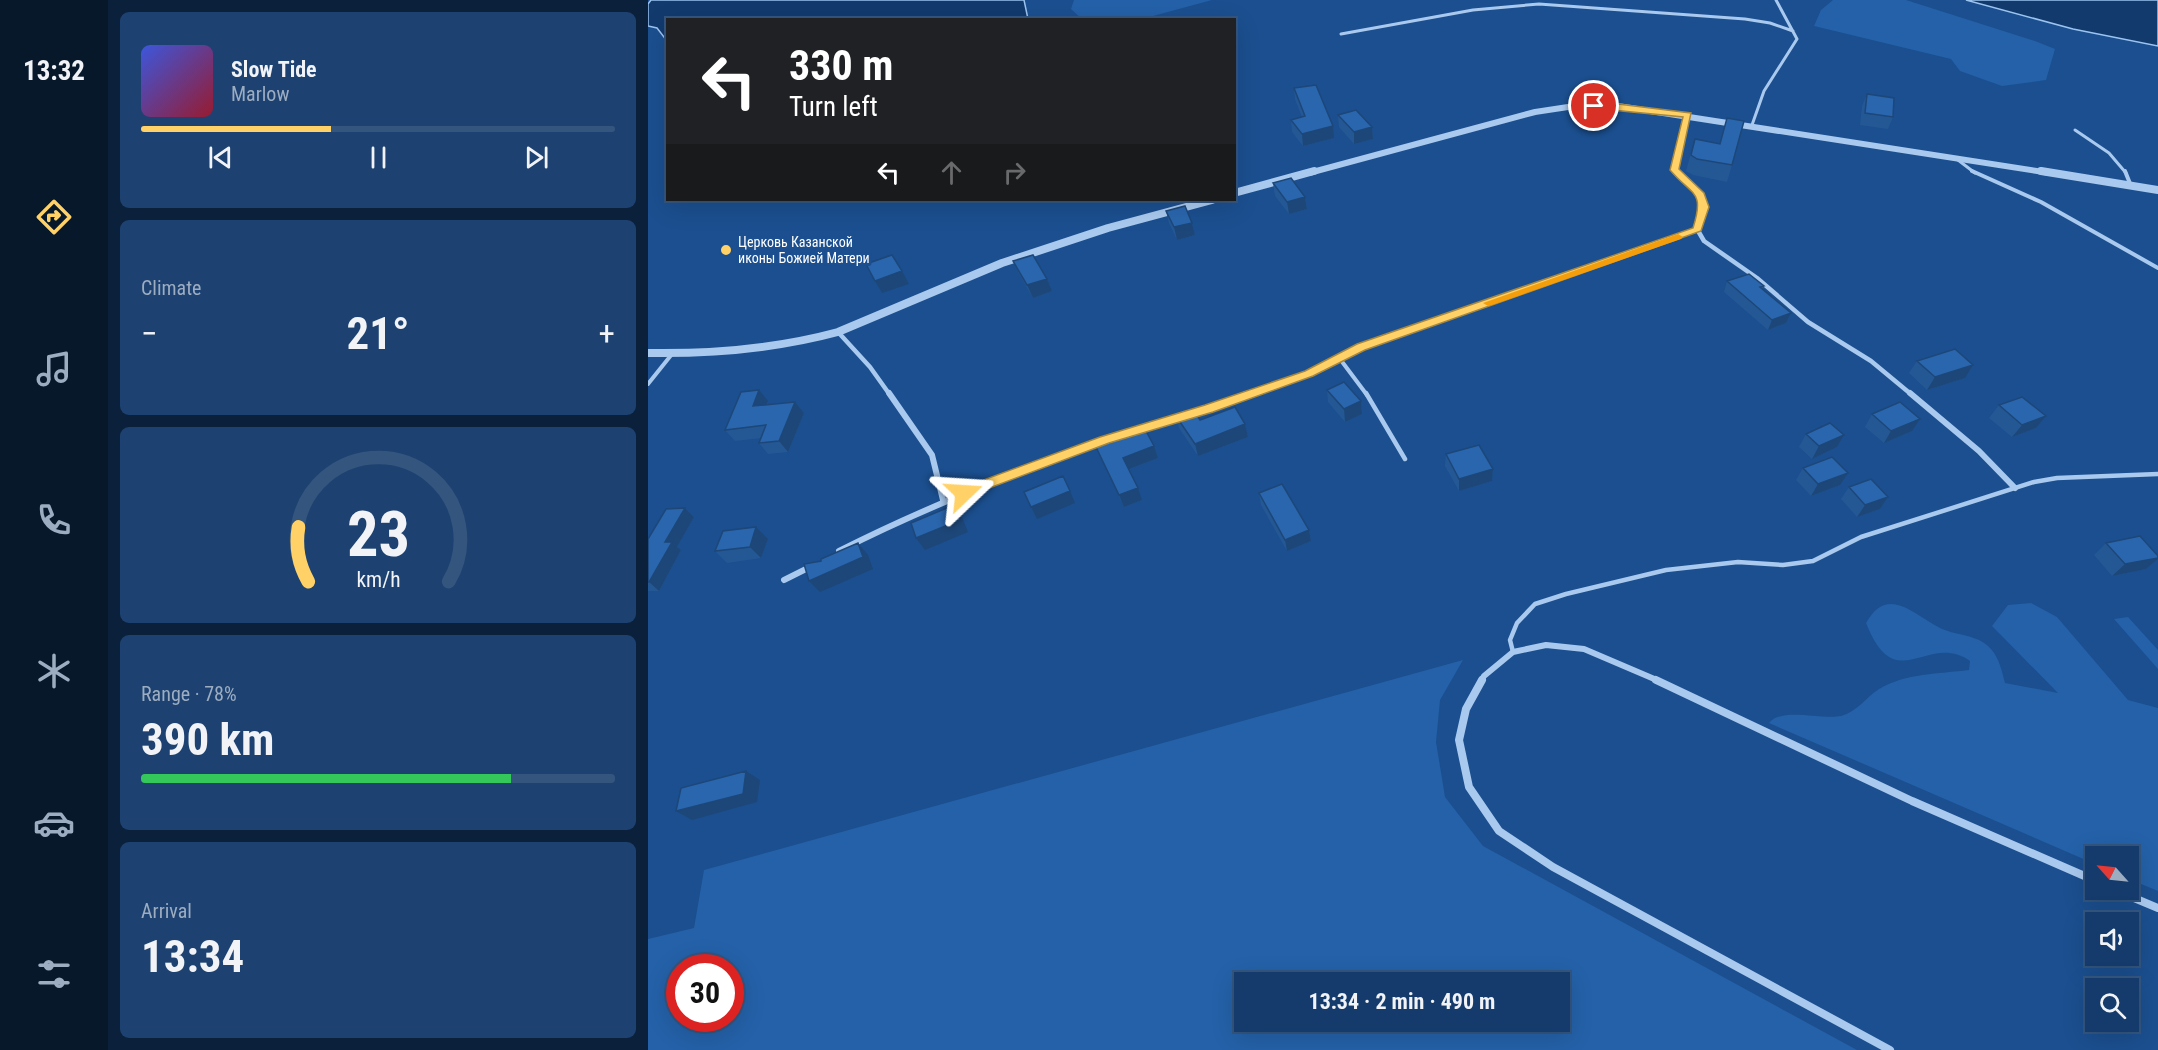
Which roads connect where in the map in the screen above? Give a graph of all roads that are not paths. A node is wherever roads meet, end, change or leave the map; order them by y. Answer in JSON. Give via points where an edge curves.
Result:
{"nodes":[{"id":1,"x":1776,"y":0,"type":"edge"},
{"id":2,"x":1793,"y":31,"type":"junction"},
{"id":3,"x":1341,"y":34,"type":"dead end"},
{"id":4,"x":1688,"y":115,"type":"junction"},
{"id":5,"x":1752,"y":125,"type":"junction"},
{"id":6,"x":2075,"y":130,"type":"dead end"},
{"id":7,"x":1957,"y":158,"type":"junction"},
{"id":8,"x":2131,"y":186,"type":"junction"},
{"id":9,"x":2158,"y":190,"type":"edge"},
{"id":10,"x":1236,"y":192,"type":"edge"},
{"id":11,"x":1208,"y":201,"type":"edge"},
{"id":12,"x":1697,"y":229,"type":"junction"},
{"id":13,"x":2158,"y":268,"type":"edge"},
{"id":14,"x":838,"y":332,"type":"junction"},
{"id":15,"x":648,"y":353,"type":"edge"},
{"id":16,"x":672,"y":354,"type":"junction"},
{"id":17,"x":1341,"y":359,"type":"junction"},
{"id":18,"x":648,"y":384,"type":"edge"},
{"id":19,"x":1405,"y":459,"type":"dead end"},
{"id":20,"x":2158,"y":474,"type":"edge"},
{"id":21,"x":2015,"y":488,"type":"junction"},
{"id":22,"x":944,"y":500,"type":"junction"},
{"id":23,"x":833,"y":555,"type":"edge"},
{"id":24,"x":814,"y":565,"type":"edge"},
{"id":25,"x":784,"y":580,"type":"dead end"},
{"id":26,"x":1513,"y":652,"type":"junction"},
{"id":27,"x":2085,"y":876,"type":"edge"},
{"id":28,"x":2139,"y":900,"type":"edge"},
{"id":29,"x":2158,"y":908,"type":"edge"},
{"id":30,"x":1890,"y":1050,"type":"edge"}],
"edges":[{"from":1,"to":2,"type":"lane"},
{"from":2,"to":3,"type":"lane","via":[[1766,22],[1533,5],[1486,9]]},
{"from":2,"to":5,"type":"lane","via":[[1797,39],[1754,109]]},
{"from":4,"to":5,"type":"street"},
{"from":4,"to":10,"type":"street","via":[[1618,106],[1536,112]]},
{"from":4,"to":12,"type":"street","via":[[1674,170],[1700,195],[1704,207]]},
{"from":5,"to":7,"type":"street"},
{"from":6,"to":8,"type":"lane","via":[[2109,149],[2127,171]]},
{"from":7,"to":8,"type":"street"},
{"from":7,"to":13,"type":"lane","via":[[1966,169],[2109,237]]},
{"from":8,"to":9,"type":"street"},
{"from":11,"to":14,"type":"street","via":[[1108,228],[1002,263]]},
{"from":12,"to":17,"type":"street","via":[[1361,347]]},
{"from":12,"to":21,"type":"street","via":[[1704,241],[1757,278],[1808,322],[1871,361],[1979,451]]},
{"from":14,"to":16,"type":"street","via":[[783,346]]},
{"from":14,"to":22,"type":"street","via":[[870,367],[932,455]]},
{"from":15,"to":16,"type":"street"},
{"from":16,"to":18,"type":"lane"},
{"from":17,"to":19,"type":"lane","via":[[1373,403]]},
{"from":17,"to":22,"type":"street"},
{"from":20,"to":21,"type":"lane","via":[[2057,478]]},
{"from":21,"to":26,"type":"lane","via":[[1861,537],[1813,561],[1783,566],[1738,562],[1666,570],[1545,600],[1535,604],[1517,623],[1509,640]]},
{"from":22,"to":23,"type":"street"},
{"from":24,"to":25,"type":"street"},
{"from":26,"to":27,"type":"street","via":[[1546,645],[1584,649]]},
{"from":26,"to":30,"type":"street","via":[[1484,676],[1466,709],[1459,740],[1469,787],[1499,831],[1553,867]]},
{"from":28,"to":29,"type":"street"}]}
